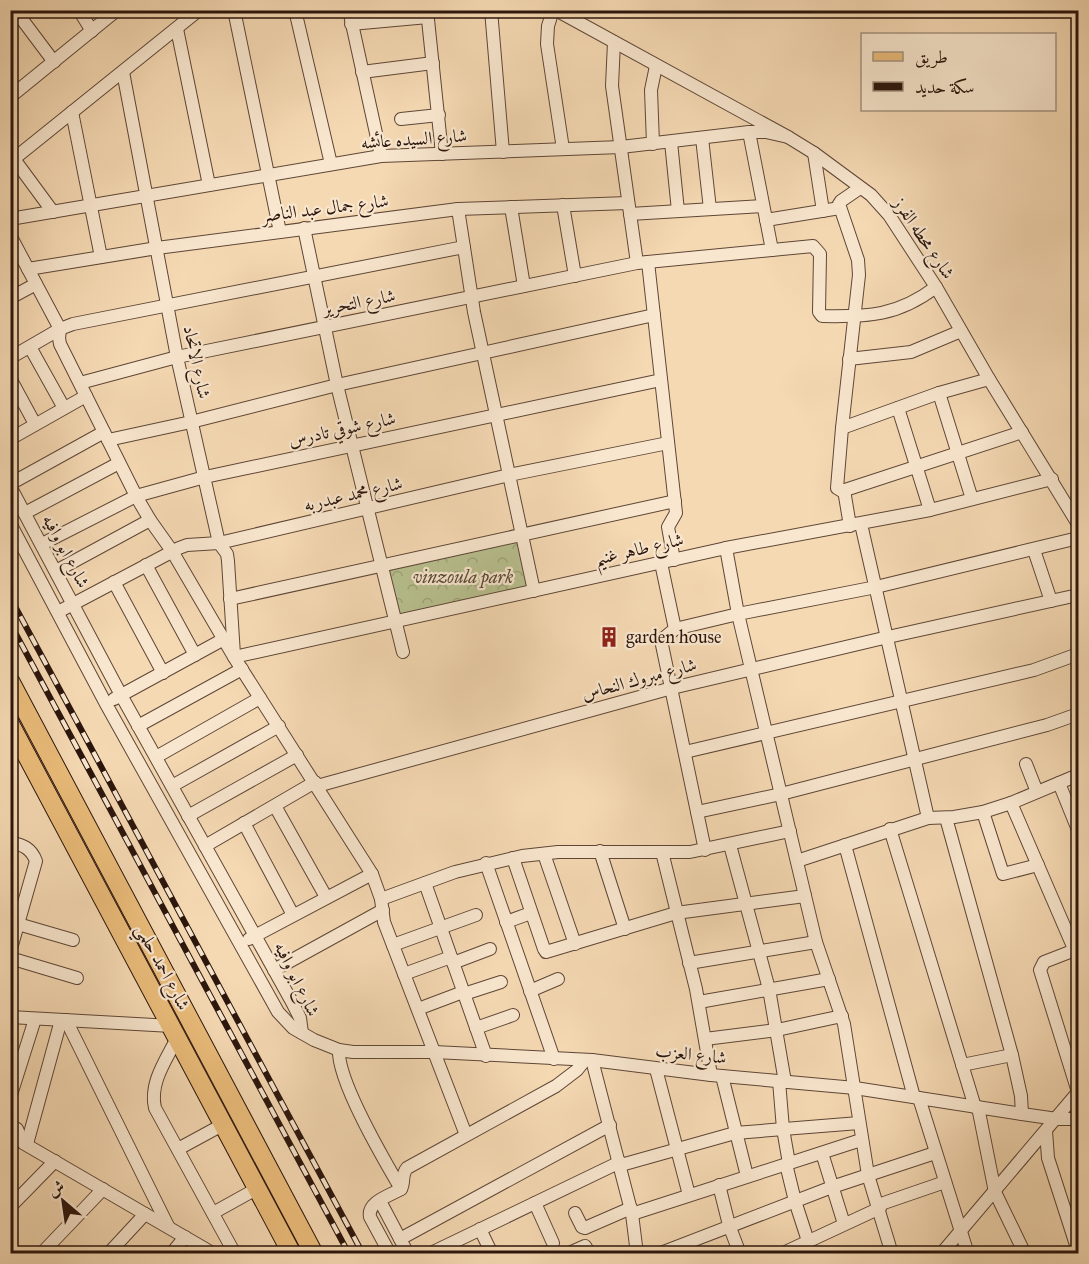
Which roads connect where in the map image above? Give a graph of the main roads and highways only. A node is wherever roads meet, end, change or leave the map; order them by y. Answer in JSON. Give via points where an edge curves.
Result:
{"nodes":[{"id":1,"x":10,"y":681,"type":"edge"},
{"id":2,"x":10,"y":724,"type":"edge"},
{"id":3,"x":292,"y":1254,"type":"edge"},
{"id":4,"x":314,"y":1254,"type":"edge"}],
"edges":[{"from":1,"to":4,"type":"main road","name":"شارع احمد حلمي"},
{"from":2,"to":3,"type":"main road","name":"شارع احمد حلمي"}]}
